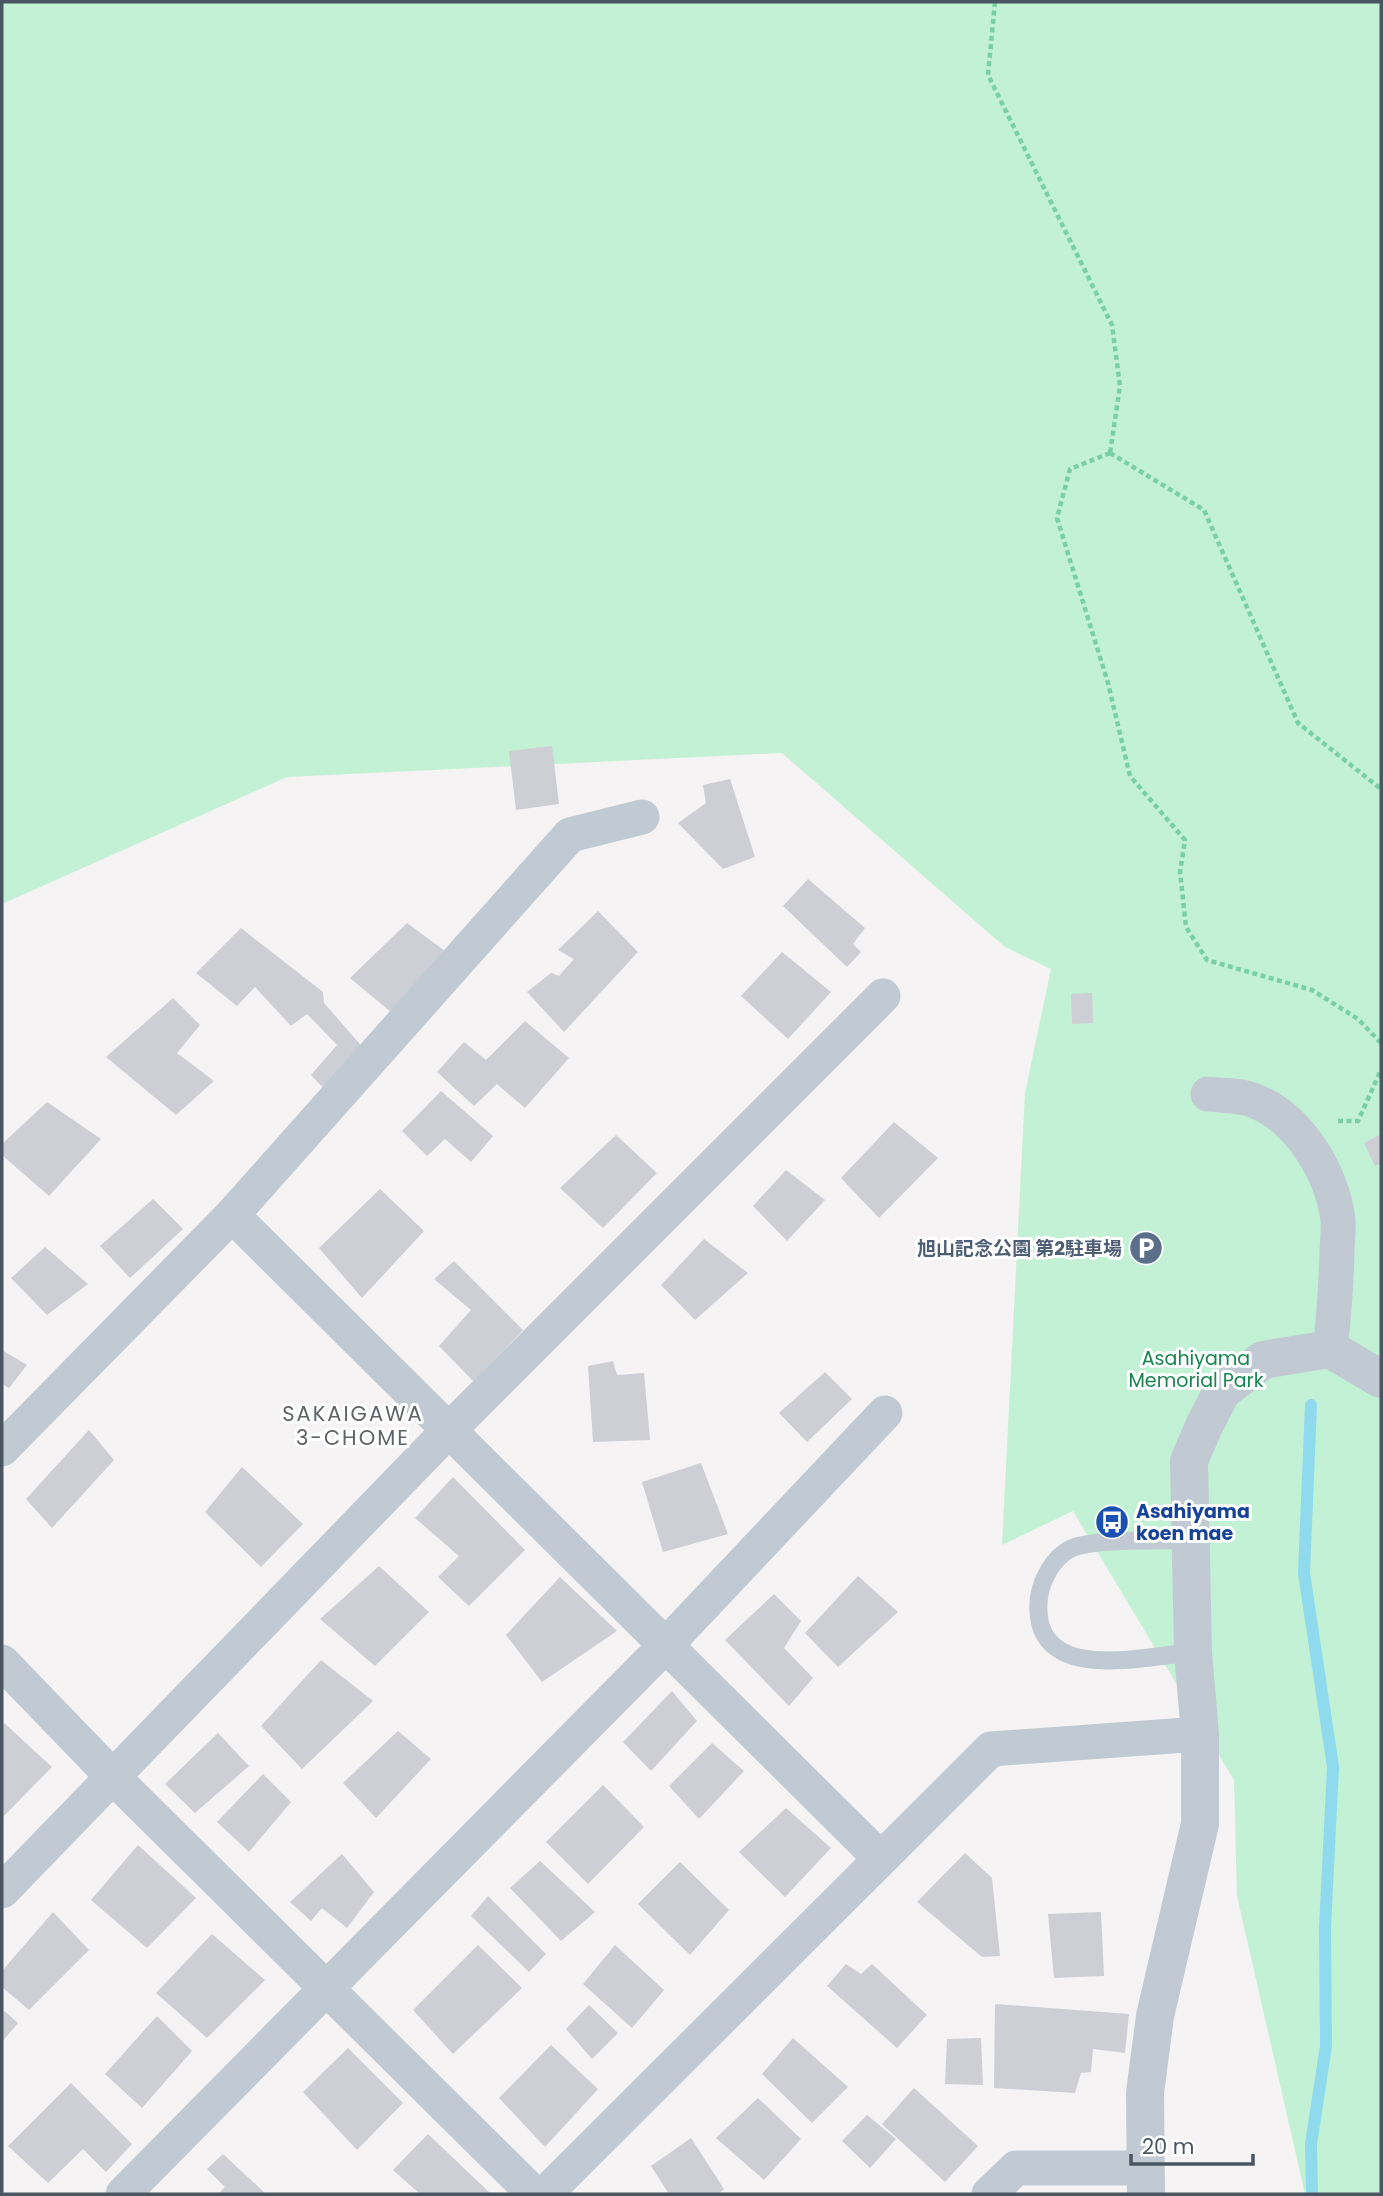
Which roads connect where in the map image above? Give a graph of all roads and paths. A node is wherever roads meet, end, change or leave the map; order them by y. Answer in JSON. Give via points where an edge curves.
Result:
{"nodes":[{"id":1,"x":995,"y":2,"type":"edge"},
{"id":2,"x":1110,"y":453,"type":"junction"},
{"id":3,"x":1381,"y":789,"type":"edge"},
{"id":4,"x":642,"y":817,"type":"dead end"},
{"id":5,"x":883,"y":996,"type":"dead end"},
{"id":6,"x":1381,"y":1043,"type":"edge"},
{"id":7,"x":1381,"y":1070,"type":"edge"},
{"id":8,"x":1208,"y":1094,"type":"dead end"},
{"id":9,"x":1331,"y":1129,"type":"dead end"},
{"id":10,"x":232,"y":1215,"type":"junction"},
{"id":11,"x":1330,"y":1349,"type":"junction"},
{"id":12,"x":1381,"y":1380,"type":"edge"},
{"id":13,"x":885,"y":1413,"type":"dead end"},
{"id":14,"x":448,"y":1431,"type":"junction"},
{"id":15,"x":2,"y":1449,"type":"edge"},
{"id":16,"x":1192,"y":1540,"type":"junction"},
{"id":17,"x":665,"y":1646,"type":"junction"},
{"id":18,"x":1193,"y":1652,"type":"junction"},
{"id":19,"x":2,"y":1662,"type":"edge"},
{"id":20,"x":1200,"y":1734,"type":"junction"},
{"id":21,"x":113,"y":1777,"type":"junction"},
{"id":22,"x":880,"y":1858,"type":"junction"},
{"id":23,"x":2,"y":1891,"type":"edge"},
{"id":24,"x":326,"y":1989,"type":"junction"},
{"id":25,"x":1146,"y":2181,"type":"edge"},
{"id":26,"x":123,"y":2194,"type":"edge"},
{"id":27,"x":534,"y":2194,"type":"edge"},
{"id":28,"x":545,"y":2194,"type":"edge"},
{"id":29,"x":989,"y":2194,"type":"edge"}],
"edges":[{"from":1,"to":2,"type":"path","via":[[988,75],[1112,325],[1121,386]]},
{"from":2,"to":3,"type":"path","via":[[1204,510],[1298,723]]},
{"from":2,"to":6,"type":"path","via":[[1070,469],[1057,518],[1108,682],[1130,776],[1185,840],[1180,872],[1186,927],[1207,960],[1312,990],[1358,1019]]},
{"from":4,"to":10,"type":"street","via":[[570,835]]},
{"from":5,"to":14,"type":"street"},
{"from":7,"to":9,"type":"path","via":[[1358,1121],[1336,1121]]},
{"from":8,"to":11,"type":"street","via":[[1252,1099],[1278,1112],[1315,1158],[1329,1187],[1338,1221]]},
{"from":10,"to":14,"type":"street"},
{"from":10,"to":15,"type":"street"},
{"from":11,"to":12,"type":"street"},
{"from":11,"to":16,"type":"street","via":[[1263,1360],[1222,1391],[1189,1461]]},
{"from":13,"to":17,"type":"street"},
{"from":14,"to":17,"type":"street"},
{"from":14,"to":21,"type":"street"},
{"from":16,"to":18,"type":"street"},
{"from":16,"to":18,"type":"lane","via":[[1089,1544],[1069,1550],[1048,1569],[1040,1595],[1039,1623],[1050,1642],[1068,1657],[1092,1661]]},
{"from":17,"to":22,"type":"street"},
{"from":17,"to":24,"type":"street"},
{"from":18,"to":20,"type":"street"},
{"from":19,"to":21,"type":"street"},
{"from":20,"to":22,"type":"street","via":[[991,1749]]},
{"from":20,"to":25,"type":"street","via":[[1200,1824],[1155,2016],[1145,2093]]},
{"from":21,"to":23,"type":"street"},
{"from":21,"to":24,"type":"street"},
{"from":22,"to":28,"type":"street"},
{"from":24,"to":26,"type":"street"},
{"from":24,"to":27,"type":"street"},
{"from":25,"to":29,"type":"street","via":[[1016,2168]]}]}
